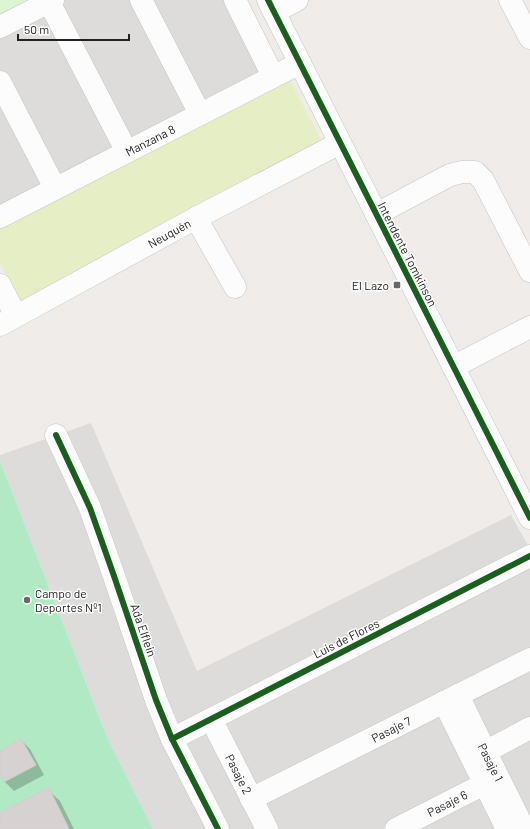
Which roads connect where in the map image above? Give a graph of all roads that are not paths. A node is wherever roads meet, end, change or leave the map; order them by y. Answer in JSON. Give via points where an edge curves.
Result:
{"nodes":[{"id":1,"x":141,"y":0,"type":"edge"},
{"id":2,"x":235,"y":0,"type":"edge"},
{"id":3,"x":297,"y":0,"type":"edge"},
{"id":4,"x":510,"y":0,"type":"edge"},
{"id":5,"x":51,"y":1,"type":"edge"},
{"id":6,"x":271,"y":6,"type":"edge"},
{"id":7,"x":0,"y":27,"type":"edge"},
{"id":8,"x":530,"y":38,"type":"edge"},
{"id":9,"x":300,"y":63,"type":"junction"},
{"id":10,"x":273,"y":76,"type":"junction"},
{"id":11,"x":0,"y":82,"type":"edge"},
{"id":12,"x":200,"y":114,"type":"junction"},
{"id":13,"x":340,"y":144,"type":"junction"},
{"id":14,"x":127,"y":152,"type":"junction"},
{"id":15,"x":55,"y":188,"type":"junction"},
{"id":16,"x":376,"y":214,"type":"junction"},
{"id":17,"x":0,"y":217,"type":"edge"},
{"id":18,"x":196,"y":218,"type":"junction"},
{"id":19,"x":530,"y":271,"type":"edge"},
{"id":20,"x":0,"y":285,"type":"edge"},
{"id":21,"x":235,"y":287,"type":"dead end"},
{"id":22,"x":8,"y":321,"type":"edge"},
{"id":23,"x":530,"y":327,"type":"edge"},
{"id":24,"x":453,"y":367,"type":"junction"},
{"id":25,"x":56,"y":435,"type":"dead end"},
{"id":26,"x":530,"y":518,"type":"edge"},
{"id":27,"x":530,"y":556,"type":"edge"},
{"id":28,"x":530,"y":659,"type":"edge"},
{"id":29,"x":451,"y":698,"type":"junction"},
{"id":30,"x":211,"y":719,"type":"junction"},
{"id":31,"x":530,"y":728,"type":"edge"},
{"id":32,"x":172,"y":739,"type":"junction"},
{"id":33,"x":485,"y":752,"type":"junction"},
{"id":34,"x":491,"y":780,"type":"junction"},
{"id":35,"x":252,"y":798,"type":"junction"},
{"id":36,"x":218,"y":829,"type":"edge"},
{"id":37,"x":267,"y":829,"type":"edge"},
{"id":38,"x":396,"y":829,"type":"edge"},
{"id":39,"x":507,"y":829,"type":"edge"},
{"id":40,"x":524,"y":829,"type":"edge"}],
"edges":[{"from":1,"to":12,"type":"street"},
{"from":2,"to":10,"type":"street"},
{"from":3,"to":6,"type":"street"},
{"from":4,"to":8,"type":"street"},
{"from":5,"to":7,"type":"street"},
{"from":5,"to":14,"type":"street"},
{"from":6,"to":9,"type":"street","name":"Intendente Tomkinson"},
{"from":9,"to":10,"type":"street","name":"Manzana 8"},
{"from":9,"to":13,"type":"street","name":"Intendente Tomkinson"},
{"from":10,"to":12,"type":"street","name":"Manzana 8"},
{"from":11,"to":15,"type":"street"},
{"from":12,"to":14,"type":"street","name":"Manzana 8"},
{"from":13,"to":16,"type":"street","name":"Intendente Tomkinson"},
{"from":13,"to":18,"type":"street","name":"Neuquén"},
{"from":14,"to":15,"type":"street","name":"Manzana 8"},
{"from":15,"to":17,"type":"street","name":"Manzana 8"},
{"from":16,"to":19,"type":"street","via":[[450,175],[475,172],[483,180]]},
{"from":16,"to":24,"type":"street","name":"Intendente Tomkinson"},
{"from":18,"to":21,"type":"street"},
{"from":18,"to":22,"type":"street","name":"Neuquén"},
{"from":20,"to":22,"type":"street"},
{"from":23,"to":24,"type":"street"},
{"from":24,"to":26,"type":"street","name":"Intendente Tomkinson"},
{"from":25,"to":32,"type":"street","name":"Ada Elflein","via":[[90,508],[156,700]]},
{"from":27,"to":30,"type":"street","name":"Luis de Flores"},
{"from":28,"to":29,"type":"street","name":"Pasaje 7"},
{"from":29,"to":33,"type":"street","name":"Pasaje 1"},
{"from":29,"to":34,"type":"street","name":"Pasaje 1"},
{"from":29,"to":35,"type":"street","name":"Pasaje 7"},
{"from":30,"to":32,"type":"street","name":"Luis de Flores"},
{"from":30,"to":35,"type":"street","name":"Pasaje 2"},
{"from":31,"to":33,"type":"street"},
{"from":32,"to":36,"type":"street","name":"Ada Elflein"},
{"from":33,"to":34,"type":"street","name":"Pasaje 1"},
{"from":34,"to":38,"type":"street","name":"Pasaje 6"},
{"from":34,"to":39,"type":"street","name":"Pasaje 1"},
{"from":34,"to":40,"type":"street","name":"Pasaje 1"},
{"from":35,"to":37,"type":"street","name":"Pasaje 2"}]}
